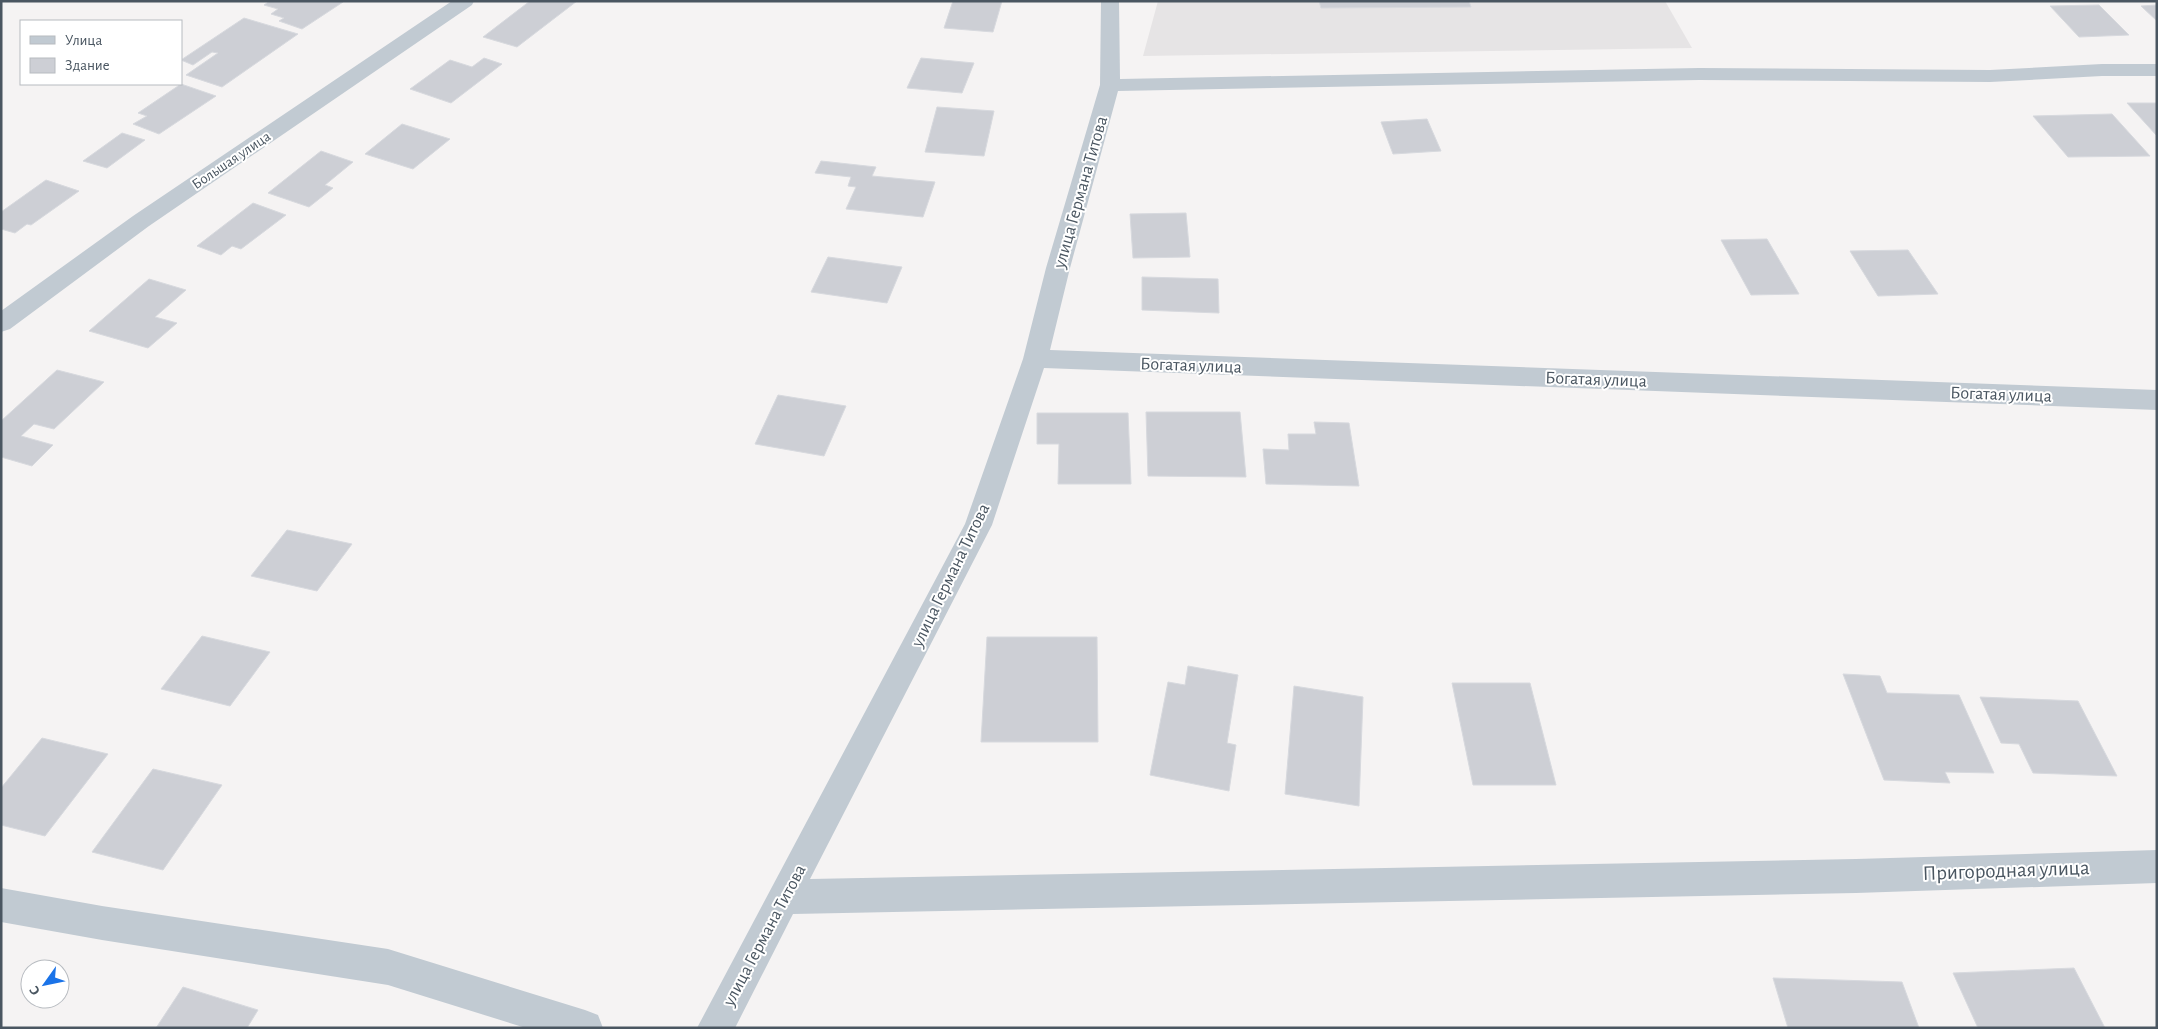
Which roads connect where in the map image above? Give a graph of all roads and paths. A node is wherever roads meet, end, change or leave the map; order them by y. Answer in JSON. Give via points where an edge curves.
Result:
{"nodes":[{"id":1,"x":465,"y":1,"type":"edge"},
{"id":2,"x":1110,"y":1,"type":"edge"},
{"id":3,"x":2157,"y":70,"type":"edge"},
{"id":4,"x":1110,"y":85,"type":"junction"},
{"id":5,"x":1,"y":323,"type":"edge"},
{"id":6,"x":1035,"y":359,"type":"junction"},
{"id":7,"x":2157,"y":400,"type":"edge"},
{"id":8,"x":2157,"y":866,"type":"edge"},
{"id":9,"x":784,"y":898,"type":"junction"},
{"id":10,"x":1,"y":905,"type":"edge"},
{"id":11,"x":585,"y":1028,"type":"edge"},
{"id":12,"x":715,"y":1028,"type":"edge"}],
"edges":[{"from":1,"to":5,"type":"street","name":"Большая улица","via":[[141,221]]},
{"from":2,"to":4,"type":"street","name":"улица Германа Титова"},
{"from":3,"to":4,"type":"street","via":[[1990,76],[1699,74]]},
{"from":4,"to":6,"type":"street","name":"улица Германа Титова"},
{"from":6,"to":7,"type":"street","name":"Богатая улица"},
{"from":6,"to":9,"type":"street","name":"улица Германа Титова","via":[[978,525]]},
{"from":8,"to":9,"type":"street","name":"Пригородная улица","via":[[1856,876]]},
{"from":9,"to":12,"type":"street","name":"улица Германа Титова"},
{"from":10,"to":11,"type":"street","via":[[388,967]]}]}
